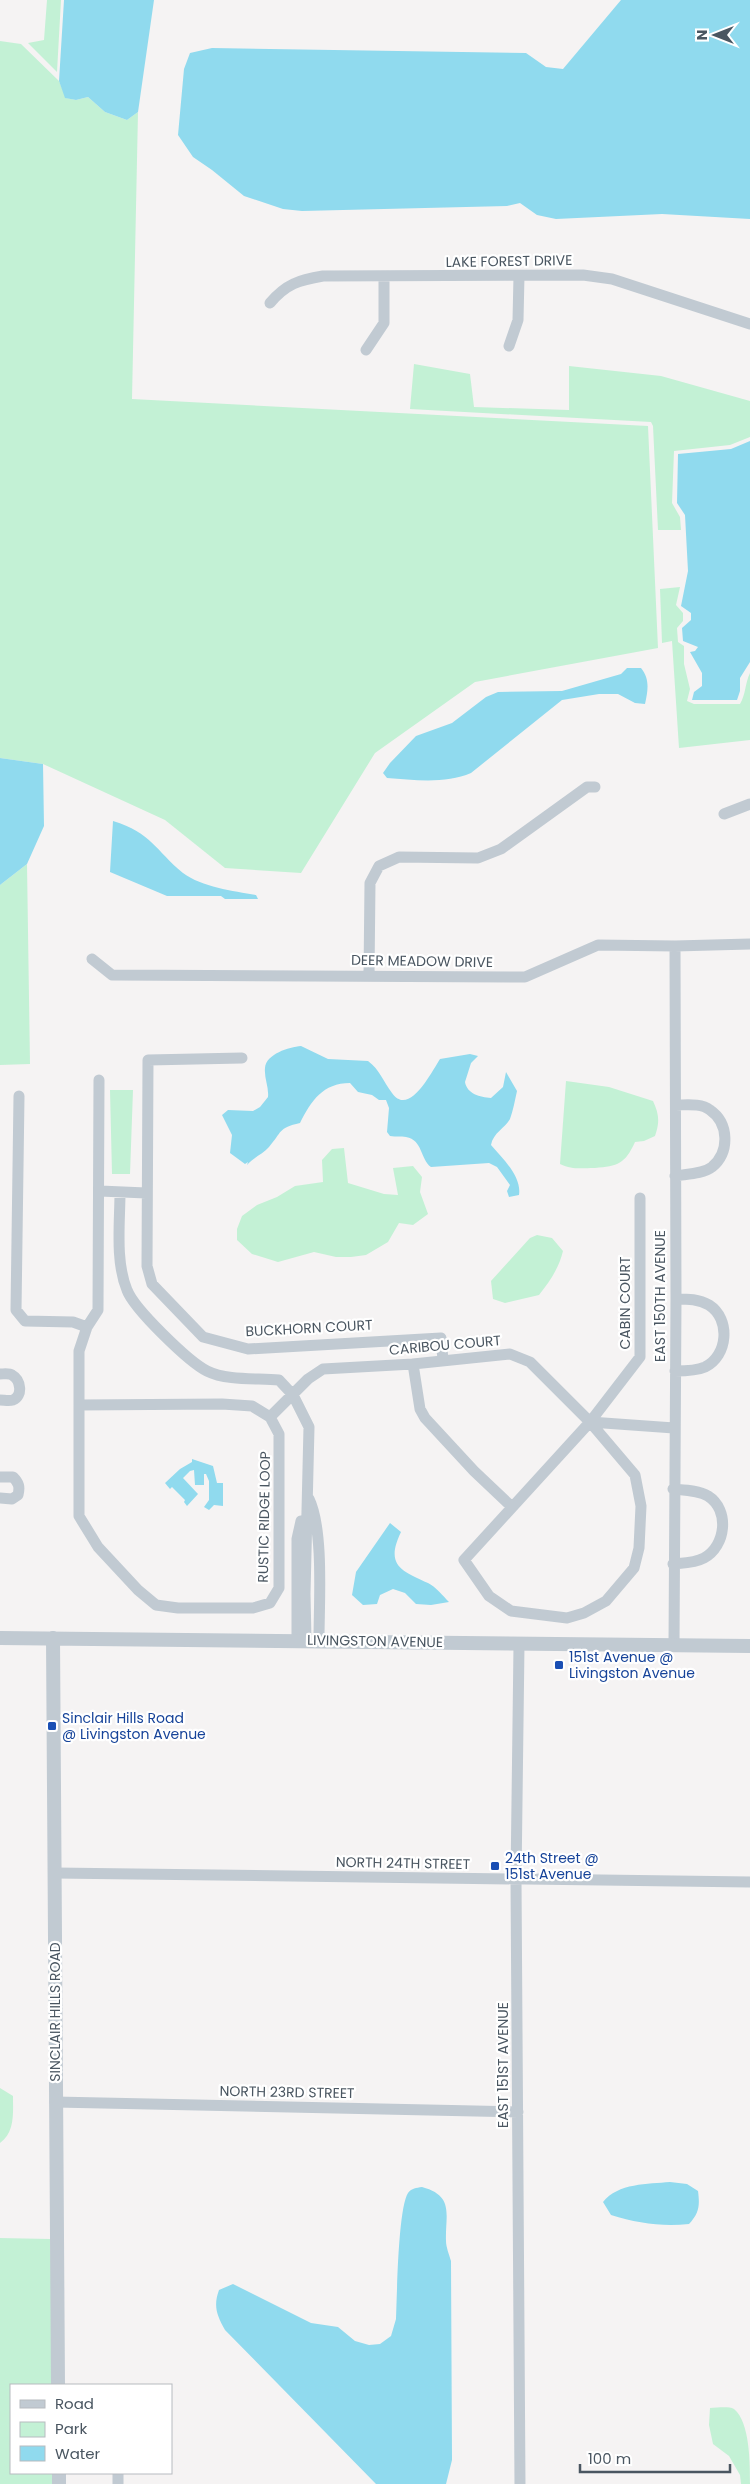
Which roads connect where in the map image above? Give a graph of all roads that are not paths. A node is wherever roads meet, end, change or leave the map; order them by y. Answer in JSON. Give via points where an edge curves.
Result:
{"nodes":[{"id":1,"x":519,"y":276,"type":"junction"},
{"id":2,"x":384,"y":277,"type":"junction"},
{"id":3,"x":270,"y":303,"type":"dead end"},
{"id":4,"x":750,"y":324,"type":"edge"},
{"id":5,"x":509,"y":346,"type":"dead end"},
{"id":6,"x":366,"y":350,"type":"dead end"},
{"id":7,"x":595,"y":787,"type":"dead end"},
{"id":8,"x":750,"y":804,"type":"edge"},
{"id":9,"x":724,"y":814,"type":"dead end"},
{"id":10,"x":750,"y":944,"type":"edge"},
{"id":11,"x":675,"y":946,"type":"junction"},
{"id":12,"x":92,"y":959,"type":"dead end"},
{"id":13,"x":369,"y":975,"type":"junction"},
{"id":14,"x":242,"y":1058,"type":"dead end"},
{"id":15,"x":99,"y":1080,"type":"dead end"},
{"id":16,"x":18,"y":1096,"type":"dead end"},
{"id":17,"x":676,"y":1105,"type":"junction"},
{"id":18,"x":675,"y":1176,"type":"junction"},
{"id":19,"x":100,"y":1191,"type":"junction"},
{"id":20,"x":120,"y":1192,"type":"junction"},
{"id":21,"x":146,"y":1193,"type":"junction"},
{"id":22,"x":640,"y":1198,"type":"dead end"},
{"id":23,"x":676,"y":1299,"type":"junction"},
{"id":24,"x":87,"y":1327,"type":"junction"},
{"id":25,"x":443,"y":1360,"type":"junction"},
{"id":26,"x":413,"y":1364,"type":"junction"},
{"id":27,"x":675,"y":1371,"type":"junction"},
{"id":28,"x":0,"y":1374,"type":"edge"},
{"id":29,"x":293,"y":1395,"type":"junction"},
{"id":30,"x":0,"y":1400,"type":"edge"},
{"id":31,"x":79,"y":1406,"type":"junction"},
{"id":32,"x":270,"y":1417,"type":"junction"},
{"id":33,"x":590,"y":1422,"type":"junction"},
{"id":34,"x":674,"y":1428,"type":"junction"},
{"id":35,"x":0,"y":1476,"type":"edge"},
{"id":36,"x":673,"y":1489,"type":"junction"},
{"id":37,"x":308,"y":1495,"type":"junction"},
{"id":38,"x":0,"y":1498,"type":"edge"},
{"id":39,"x":512,"y":1508,"type":"junction"},
{"id":40,"x":673,"y":1564,"type":"junction"},
{"id":41,"x":0,"y":1638,"type":"edge"},
{"id":42,"x":53,"y":1638,"type":"junction"},
{"id":43,"x":307,"y":1639,"type":"junction"},
{"id":44,"x":519,"y":1645,"type":"junction"},
{"id":45,"x":674,"y":1646,"type":"junction"},
{"id":46,"x":750,"y":1646,"type":"edge"},
{"id":47,"x":55,"y":1873,"type":"junction"},
{"id":48,"x":516,"y":1879,"type":"junction"},
{"id":49,"x":750,"y":1882,"type":"edge"},
{"id":50,"x":55,"y":2102,"type":"junction"},
{"id":51,"x":518,"y":2112,"type":"junction"},
{"id":52,"x":58,"y":2384,"type":"edge"},
{"id":53,"x":520,"y":2484,"type":"edge"}],
"edges":[{"from":1,"to":2,"type":"street","name":"LAKE FOREST DRIVE"},
{"from":1,"to":4,"type":"street","name":"LAKE FOREST DRIVE","via":[[583,275],[612,279]]},
{"from":1,"to":5,"type":"street","via":[[518,320]]},
{"from":2,"to":3,"type":"street","name":"LAKE FOREST DRIVE","via":[[302,279],[281,289]]},
{"from":2,"to":6,"type":"street","via":[[384,323]]},
{"from":7,"to":13,"type":"street","via":[[587,787],[501,849],[478,858],[399,857],[379,866],[370,882]]},
{"from":8,"to":9,"type":"street"},
{"from":10,"to":11,"type":"street","name":"DEER MEADOW DRIVE"},
{"from":11,"to":13,"type":"street","name":"DEER MEADOW DRIVE","via":[[598,945],[525,977]]},
{"from":11,"to":17,"type":"street","name":"EAST 150TH AVENUE"},
{"from":12,"to":13,"type":"street","name":"DEER MEADOW DRIVE","via":[[112,975]]},
{"from":14,"to":21,"type":"street","name":"BUCKHORN COURT","via":[[148,1060]]},
{"from":15,"to":19,"type":"street","name":"RUSTIC RIDGE LOOP"},
{"from":16,"to":24,"type":"street","via":[[16,1310],[25,1321],[73,1322]]},
{"from":17,"to":18,"type":"street","name":"EAST 150TH AVENUE"},
{"from":17,"to":18,"type":"street","via":[[694,1104],[709,1109],[721,1122],[726,1136],[721,1154],[712,1167],[694,1174]]},
{"from":18,"to":23,"type":"street","name":"EAST 150TH AVENUE"},
{"from":19,"to":20,"type":"street"},
{"from":19,"to":24,"type":"street","name":"RUSTIC RIDGE LOOP","via":[[98,1310]]},
{"from":20,"to":21,"type":"street"},
{"from":20,"to":29,"type":"street","via":[[121,1261],[127,1291],[154,1326],[207,1371],[279,1380]]},
{"from":21,"to":25,"type":"street","name":"BUCKHORN COURT","via":[[147,1266],[152,1284],[203,1336],[248,1349],[441,1338]]},
{"from":22,"to":33,"type":"street","name":"CABIN COURT","via":[[640,1357]]},
{"from":23,"to":27,"type":"street","name":"EAST 150TH AVENUE"},
{"from":23,"to":27,"type":"street","via":[[700,1300],[711,1306],[723,1325],[724,1341],[721,1352],[707,1366]]},
{"from":24,"to":31,"type":"street","name":"RUSTIC RIDGE LOOP","via":[[79,1351]]},
{"from":25,"to":26,"type":"street","name":"CARIBOU COURT"},
{"from":25,"to":33,"type":"street","name":"CARIBOU COURT","via":[[510,1354],[530,1362]]},
{"from":26,"to":29,"type":"street","name":"CARIBOU COURT","via":[[323,1369],[308,1378]]},
{"from":26,"to":39,"type":"street","via":[[420,1409],[425,1418]]},
{"from":27,"to":34,"type":"street","name":"EAST 150TH AVENUE"},
{"from":28,"to":30,"type":"street","via":[[11,1374],[20,1388],[12,1400]]},
{"from":29,"to":32,"type":"street"},
{"from":29,"to":37,"type":"street","via":[[309,1427]]},
{"from":31,"to":32,"type":"street","via":[[222,1404],[252,1406]]},
{"from":31,"to":32,"type":"street","name":"RUSTIC RIDGE LOOP","via":[[79,1516],[98,1547],[138,1590],[156,1605],[178,1608],[254,1608],[270,1603],[279,1588],[280,1434]]},
{"from":33,"to":34,"type":"street"},
{"from":33,"to":39,"type":"street","name":"CABIN COURT"},
{"from":33,"to":39,"type":"street","name":"CARIBOU COURT","via":[[635,1474],[640,1506],[639,1548],[634,1568],[606,1601],[567,1618],[511,1611],[489,1596],[464,1560]]},
{"from":34,"to":36,"type":"street","name":"EAST 150TH AVENUE"},
{"from":35,"to":38,"type":"street","via":[[13,1477],[19,1488],[18,1495],[12,1499]]},
{"from":36,"to":40,"type":"street","name":"EAST 150TH AVENUE"},
{"from":36,"to":40,"type":"street","via":[[706,1494],[718,1507],[723,1528],[717,1547],[710,1554],[694,1562]]},
{"from":37,"to":43,"type":"street","via":[[297,1539]]},
{"from":37,"to":43,"type":"street","via":[[318,1529]]},
{"from":40,"to":45,"type":"street","name":"EAST 150TH AVENUE"},
{"from":41,"to":42,"type":"street","name":"LIVINGSTON AVENUE"},
{"from":42,"to":43,"type":"street","name":"LIVINGSTON AVENUE"},
{"from":42,"to":47,"type":"street","name":"SINCLAIR HILLS ROAD"},
{"from":43,"to":44,"type":"street","name":"LIVINGSTON AVENUE"},
{"from":44,"to":45,"type":"street","name":"LIVINGSTON AVENUE"},
{"from":44,"to":48,"type":"street","name":"EAST 151ST AVENUE"},
{"from":45,"to":46,"type":"street","name":"LIVINGSTON AVENUE"},
{"from":47,"to":48,"type":"street","name":"NORTH 24TH STREET"},
{"from":47,"to":50,"type":"street","name":"SINCLAIR HILLS ROAD"},
{"from":48,"to":49,"type":"street","name":"NORTH 24TH STREET"},
{"from":48,"to":51,"type":"street","name":"EAST 151ST AVENUE"},
{"from":50,"to":51,"type":"street","name":"NORTH 23RD STREET"},
{"from":50,"to":52,"type":"street","name":"SINCLAIR HILLS ROAD"},
{"from":51,"to":53,"type":"street","name":"EAST 151ST AVENUE"}]}
